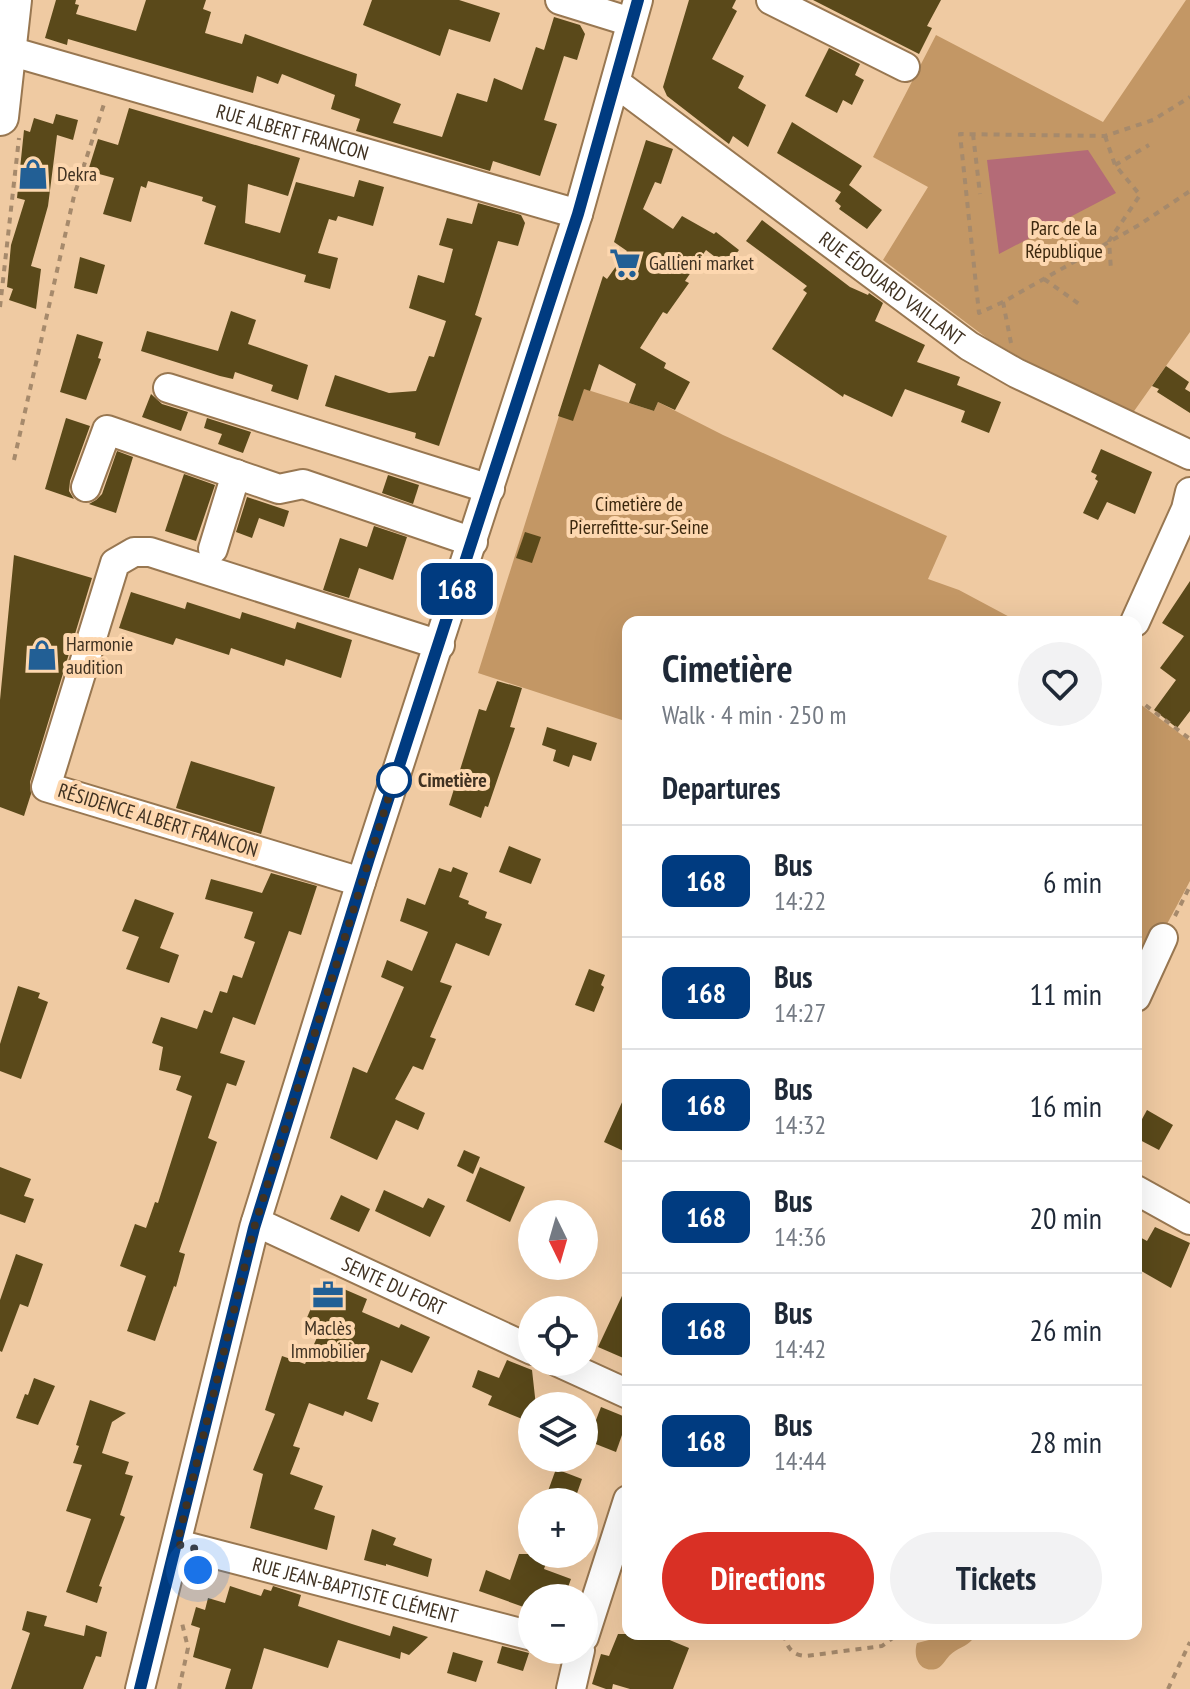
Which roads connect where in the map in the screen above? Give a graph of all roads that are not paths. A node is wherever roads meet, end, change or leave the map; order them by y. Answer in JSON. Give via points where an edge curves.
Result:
{"nodes":[{"id":1,"x":13,"y":0,"type":"edge"},
{"id":2,"x":560,"y":0,"type":"edge"},
{"id":3,"x":771,"y":0,"type":"edge"},
{"id":4,"x":606,"y":7,"type":"edge"},
{"id":5,"x":634,"y":11,"type":"edge"},
{"id":6,"x":6,"y":50,"type":"junction"},
{"id":7,"x":905,"y":67,"type":"dead end"},
{"id":8,"x":616,"y":83,"type":"junction"},
{"id":9,"x":10,"y":126,"type":"edge"},
{"id":10,"x":578,"y":214,"type":"junction"},
{"id":11,"x":168,"y":388,"type":"dead end"},
{"id":12,"x":1190,"y":455,"type":"edge"},
{"id":13,"x":236,"y":474,"type":"junction"},
{"id":14,"x":86,"y":487,"type":"dead end"},
{"id":15,"x":490,"y":489,"type":"junction"},
{"id":16,"x":1190,"y":492,"type":"edge"},
{"id":17,"x":473,"y":542,"type":"junction"},
{"id":18,"x":213,"y":549,"type":"dead end"},
{"id":19,"x":1138,"y":616,"type":"edge"},
{"id":20,"x":440,"y":645,"type":"junction"},
{"id":21,"x":361,"y":882,"type":"junction"},
{"id":22,"x":1163,"y":938,"type":"road end"},
{"id":23,"x":1142,"y":980,"type":"edge"},
{"id":24,"x":1142,"y":1193,"type":"edge"},
{"id":25,"x":1190,"y":1220,"type":"edge"},
{"id":26,"x":256,"y":1222,"type":"junction"},
{"id":27,"x":518,"y":1344,"type":"edge"},
{"id":28,"x":589,"y":1376,"type":"edge"},
{"id":29,"x":622,"y":1391,"type":"edge"},
{"id":30,"x":622,"y":1519,"type":"edge"},
{"id":31,"x":177,"y":1544,"type":"junction"},
{"id":32,"x":598,"y":1593,"type":"edge"},
{"id":33,"x":518,"y":1632,"type":"edge"},
{"id":34,"x":579,"y":1664,"type":"edge"},
{"id":35,"x":577,"y":1688,"type":"edge"},
{"id":36,"x":140,"y":1689,"type":"edge"}],
"edges":[{"from":1,"to":6,"type":"main road"},
{"from":2,"to":4,"type":"street"},
{"from":3,"to":7,"type":"street"},
{"from":4,"to":5,"type":"street"},
{"from":5,"to":8,"type":"street"},
{"from":6,"to":9,"type":"main road"},
{"from":6,"to":10,"type":"street","name":"RUE ALBERT FRANCON"},
{"from":8,"to":10,"type":"street"},
{"from":8,"to":12,"type":"street","name":"RUE ÉDOUARD VAILLANT","via":[[969,346]]},
{"from":10,"to":15,"type":"street"},
{"from":11,"to":15,"type":"street"},
{"from":13,"to":14,"type":"street","via":[[107,430]]},
{"from":13,"to":17,"type":"street","via":[[279,489],[303,484]]},
{"from":13,"to":18,"type":"street"},
{"from":15,"to":17,"type":"street"},
{"from":16,"to":19,"type":"street"},
{"from":17,"to":20,"type":"street"},
{"from":20,"to":21,"type":"street"},
{"from":20,"to":21,"type":"street","name":"RÉSIDENCE ALBERT FRANCON","via":[[150,552],[134,552],[115,563],[46,787]]},
{"from":21,"to":26,"type":"street"},
{"from":22,"to":23,"type":"street"},
{"from":24,"to":25,"type":"street"},
{"from":26,"to":27,"type":"street","name":"SENTE DU FORT"},
{"from":26,"to":31,"type":"street"},
{"from":28,"to":29,"type":"street"},
{"from":30,"to":32,"type":"street"},
{"from":31,"to":33,"type":"street","name":"RUE JEAN-BAPTISTE CLÉMENT"},
{"from":31,"to":36,"type":"street"},
{"from":34,"to":35,"type":"street"}]}
